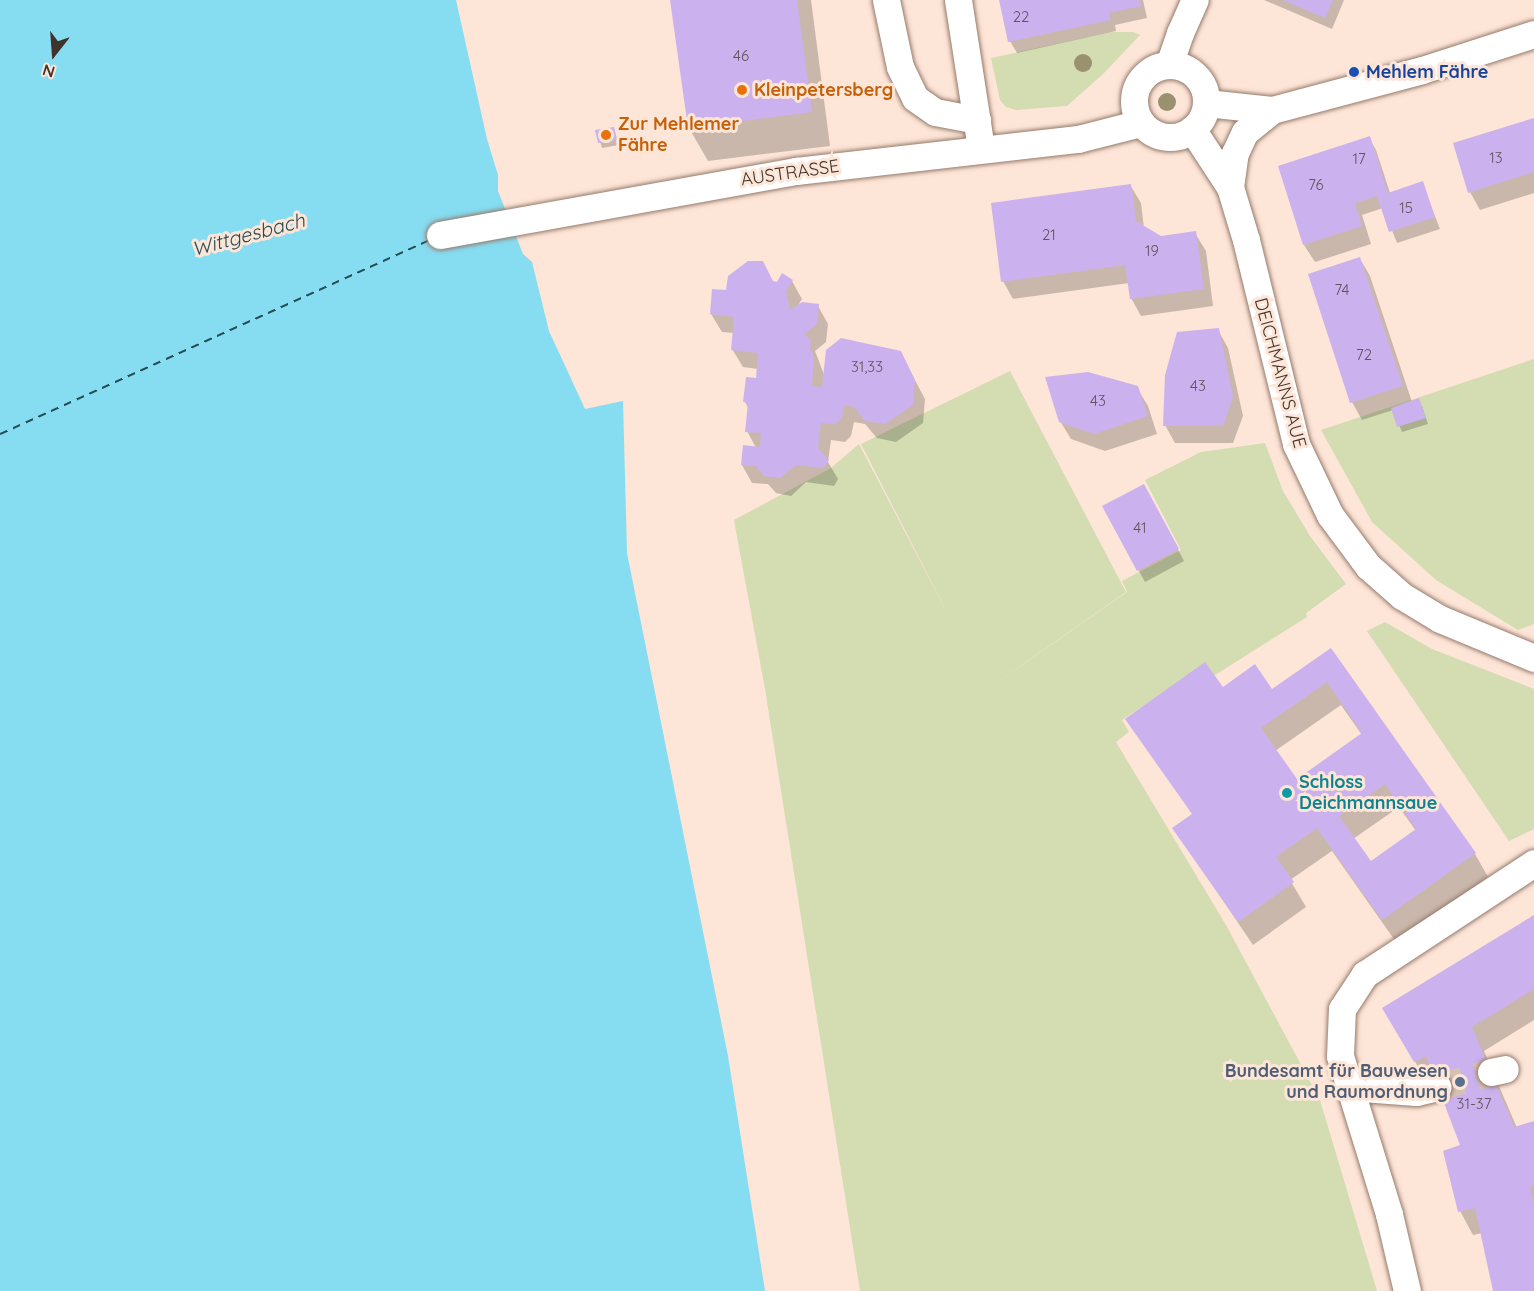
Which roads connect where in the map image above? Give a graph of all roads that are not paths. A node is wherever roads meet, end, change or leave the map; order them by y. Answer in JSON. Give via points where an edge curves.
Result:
{"nodes":[{"id":1,"x":886,"y":0,"type":"edge"},
{"id":2,"x":958,"y":0,"type":"edge"},
{"id":3,"x":1195,"y":0,"type":"edge"},
{"id":4,"x":1534,"y":34,"type":"edge"},
{"id":5,"x":1169,"y":64,"type":"junction"},
{"id":6,"x":1206,"y":103,"type":"junction"},
{"id":7,"x":1272,"y":111,"type":"junction"},
{"id":8,"x":977,"y":120,"type":"junction"},
{"id":9,"x":1141,"y":123,"type":"junction"},
{"id":10,"x":1192,"y":129,"type":"junction"},
{"id":11,"x":981,"y":149,"type":"junction"},
{"id":12,"x":1230,"y":187,"type":"junction"},
{"id":13,"x":440,"y":235,"type":"dead end"},
{"id":14,"x":1534,"y":658,"type":"edge"},
{"id":15,"x":1534,"y":863,"type":"edge"},
{"id":16,"x":1349,"y":1087,"type":"junction"},
{"id":17,"x":1437,"y":1087,"type":"tunnel mouth"},
{"id":18,"x":1407,"y":1291,"type":"edge"}],
"edges":[{"from":1,"to":8,"type":"street","via":[[900,67],[915,98],[935,112]]},
{"from":2,"to":8,"type":"street"},
{"from":3,"to":5,"type":"street"},
{"from":4,"to":7,"type":"street"},
{"from":5,"to":6,"type":"street","via":[[1182,66],[1198,79]]},
{"from":5,"to":9,"type":"street","via":[[1153,69],[1139,82],[1133,102]]},
{"from":6,"to":7,"type":"street"},
{"from":6,"to":10,"type":"street","via":[[1202,118]]},
{"from":7,"to":12,"type":"street","via":[[1245,132],[1235,153]]},
{"from":8,"to":11,"type":"street"},
{"from":9,"to":10,"type":"street","via":[[1163,136],[1176,136]]},
{"from":9,"to":11,"type":"street","name":"AUSTRASSE","via":[[1078,139]]},
{"from":10,"to":12,"type":"street","name":"DEICHMANNS AUE"},
{"from":11,"to":13,"type":"street","name":"AUSTRASSE","via":[[796,171]]},
{"from":12,"to":14,"type":"street","name":"DEICHMANNS AUE","via":[[1296,444],[1330,515],[1368,566],[1402,596],[1440,619]]},
{"from":15,"to":16,"type":"street","via":[[1365,974],[1342,1009],[1340,1056]]},
{"from":16,"to":17,"type":"street","via":[[1416,1092]]},
{"from":16,"to":18,"type":"street","via":[[1389,1214]]}]}
